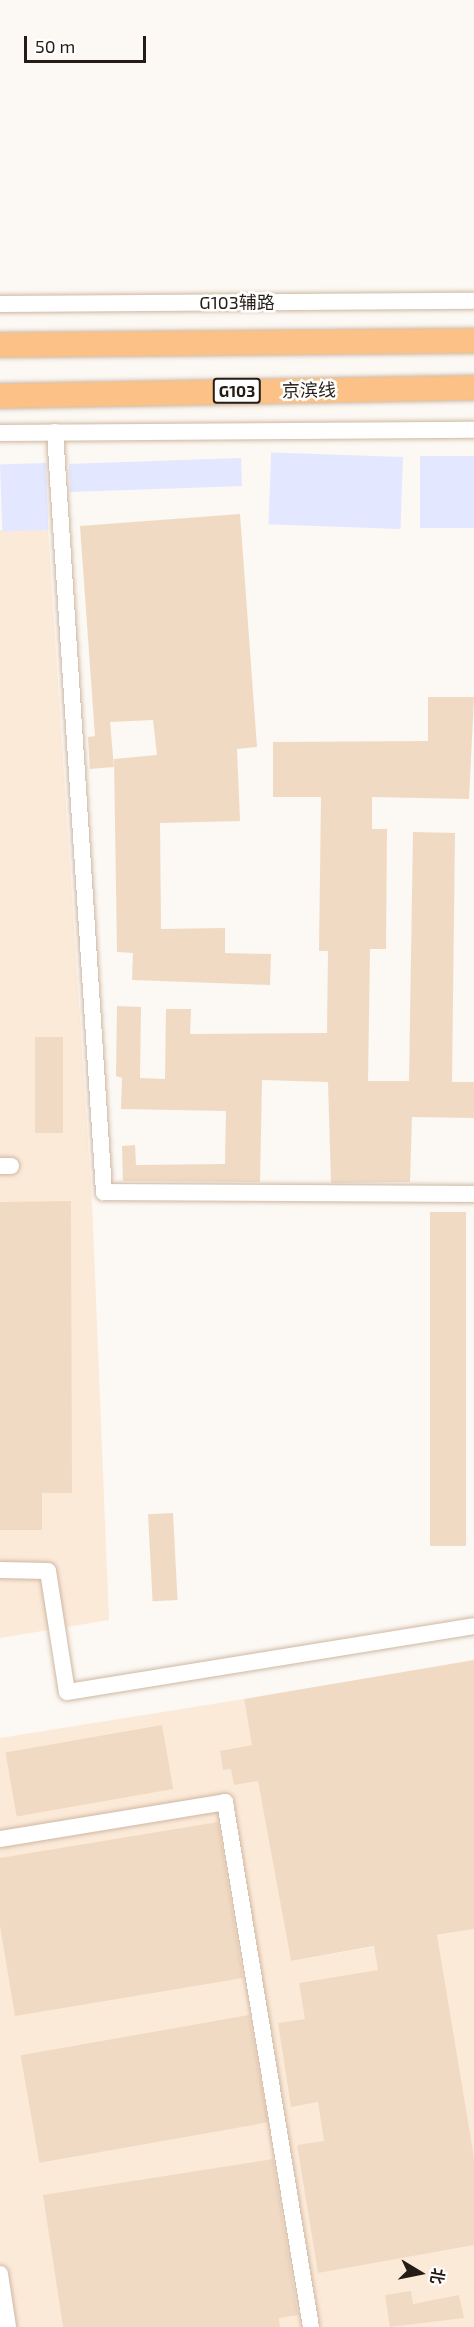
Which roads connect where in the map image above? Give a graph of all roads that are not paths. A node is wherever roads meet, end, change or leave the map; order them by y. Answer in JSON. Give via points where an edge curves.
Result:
{"nodes":[{"id":1,"x":474,"y":301,"type":"edge"},
{"id":2,"x":0,"y":304,"type":"edge"},
{"id":3,"x":474,"y":341,"type":"edge"},
{"id":4,"x":0,"y":345,"type":"edge"},
{"id":5,"x":474,"y":388,"type":"edge"},
{"id":6,"x":0,"y":396,"type":"edge"},
{"id":7,"x":474,"y":430,"type":"edge"},
{"id":8,"x":55,"y":432,"type":"junction"},
{"id":9,"x":0,"y":433,"type":"edge"},
{"id":10,"x":474,"y":1194,"type":"edge"},
{"id":11,"x":0,"y":1570,"type":"edge"},
{"id":12,"x":474,"y":1626,"type":"edge"},
{"id":13,"x":0,"y":1839,"type":"edge"},
{"id":14,"x":0,"y":2274,"type":"edge"},
{"id":15,"x":8,"y":2327,"type":"edge"},
{"id":16,"x":311,"y":2327,"type":"edge"}],
"edges":[{"from":1,"to":2,"type":"street","name":"G103辅路"},
{"from":3,"to":4,"type":"highway"},
{"from":5,"to":6,"type":"highway","name":"京滨线","number":"G103"},
{"from":7,"to":8,"type":"street"},
{"from":8,"to":9,"type":"street"},
{"from":8,"to":10,"type":"street","via":[[104,1192]]},
{"from":11,"to":12,"type":"street","via":[[48,1571],[67,1692]]},
{"from":13,"to":16,"type":"street","via":[[225,1802]]},
{"from":14,"to":15,"type":"street"}]}
